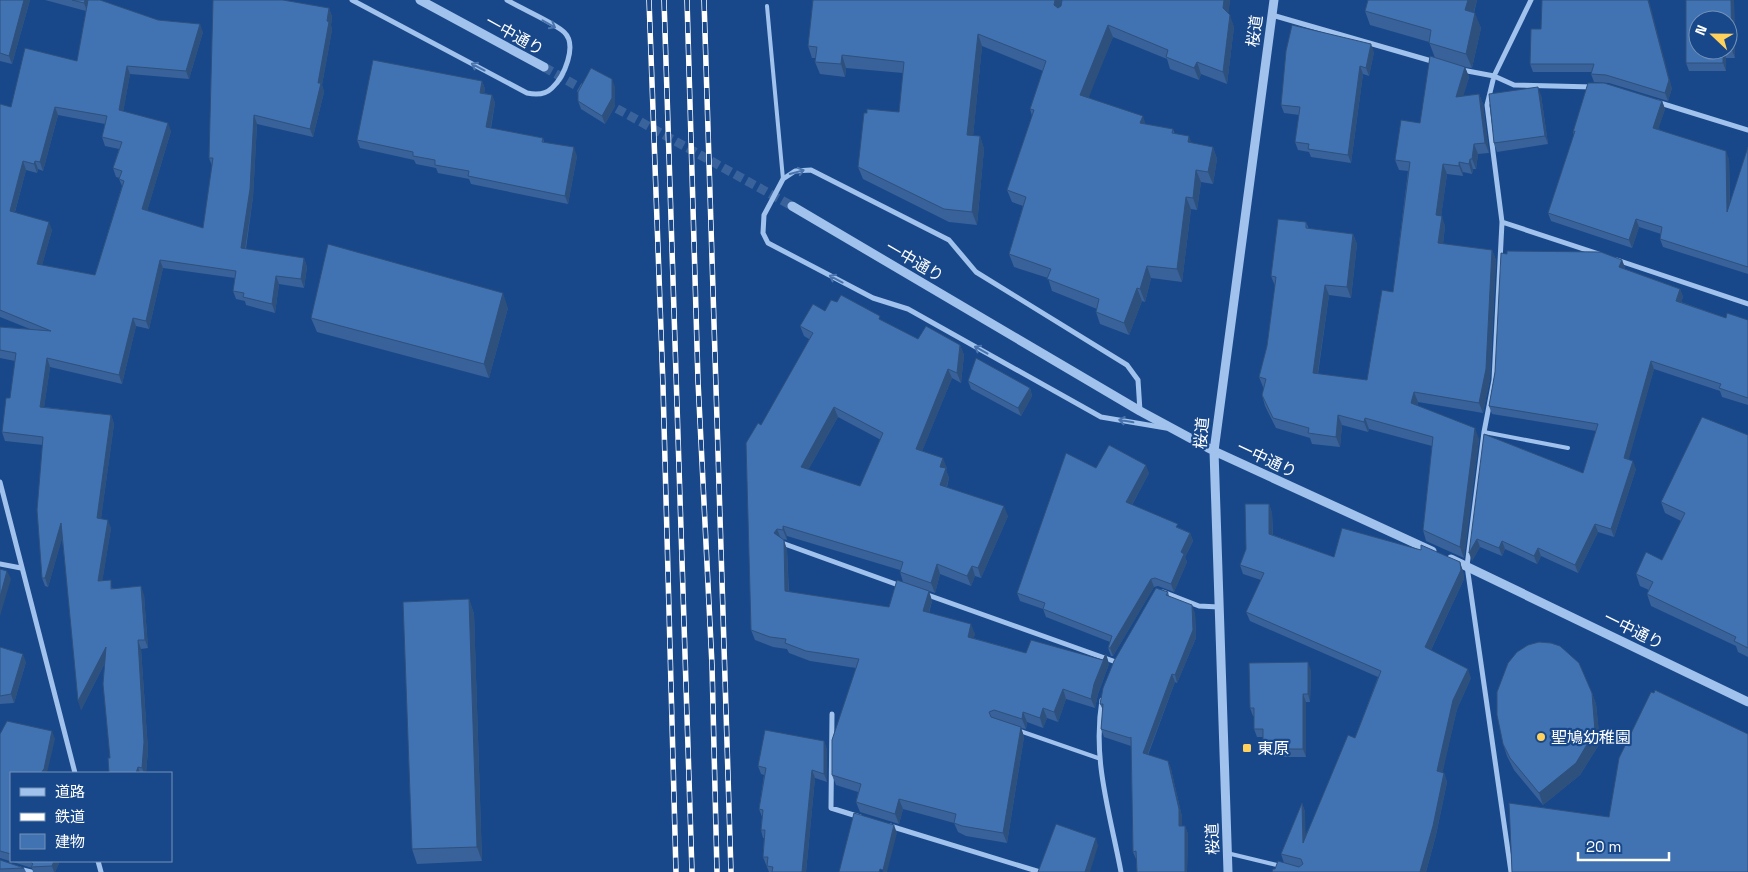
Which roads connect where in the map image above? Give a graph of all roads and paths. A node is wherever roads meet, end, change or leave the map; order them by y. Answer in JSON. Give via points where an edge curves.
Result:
{"nodes":[{"id":1,"x":352,"y":0,"type":"edge"},
{"id":2,"x":420,"y":0,"type":"edge"},
{"id":3,"x":507,"y":0,"type":"edge"},
{"id":4,"x":1274,"y":0,"type":"edge"},
{"id":5,"x":1531,"y":0,"type":"edge"},
{"id":6,"x":767,"y":6,"type":"dead end"},
{"id":7,"x":1272,"y":15,"type":"junction"},
{"id":8,"x":1445,"y":65,"type":"edge"},
{"id":9,"x":544,"y":67,"type":"tunnel mouth"},
{"id":10,"x":1454,"y":68,"type":"edge"},
{"id":11,"x":1494,"y":76,"type":"junction"},
{"id":12,"x":1598,"y":87,"type":"edge"},
{"id":13,"x":1655,"y":101,"type":"edge"},
{"id":14,"x":1748,"y":130,"type":"edge"},
{"id":15,"x":783,"y":179,"type":"junction"},
{"id":16,"x":792,"y":206,"type":"tunnel mouth"},
{"id":17,"x":1502,"y":222,"type":"junction"},
{"id":18,"x":1748,"y":304,"type":"edge"},
{"id":19,"x":1140,"y":411,"type":"junction"},
{"id":20,"x":1174,"y":429,"type":"junction"},
{"id":21,"x":1484,"y":432,"type":"junction"},
{"id":22,"x":1568,"y":448,"type":"dead end"},
{"id":23,"x":1214,"y":451,"type":"junction"},
{"id":24,"x":0,"y":482,"type":"edge"},
{"id":25,"x":782,"y":543,"type":"edge"},
{"id":26,"x":0,"y":564,"type":"edge"},
{"id":27,"x":1467,"y":566,"type":"junction"},
{"id":28,"x":21,"y":568,"type":"junction"},
{"id":29,"x":912,"y":590,"type":"edge"},
{"id":30,"x":1157,"y":590,"type":"edge"},
{"id":31,"x":921,"y":593,"type":"edge"},
{"id":32,"x":1219,"y":607,"type":"junction"},
{"id":33,"x":1120,"y":654,"type":"edge"},
{"id":34,"x":1116,"y":662,"type":"junction"},
{"id":35,"x":1112,"y":670,"type":"edge"},
{"id":36,"x":1102,"y":695,"type":"edge"},
{"id":37,"x":1748,"y":702,"type":"edge"},
{"id":38,"x":832,"y":714,"type":"dead end"},
{"id":39,"x":1014,"y":729,"type":"edge"},
{"id":40,"x":1098,"y":758,"type":"junction"},
{"id":41,"x":75,"y":772,"type":"edge"},
{"id":42,"x":869,"y":820,"type":"edge"},
{"id":43,"x":888,"y":826,"type":"edge"},
{"id":44,"x":1227,"y":853,"type":"junction"},
{"id":45,"x":13,"y":867,"type":"edge"},
{"id":46,"x":1287,"y":868,"type":"edge"},
{"id":47,"x":30,"y":872,"type":"edge"},
{"id":48,"x":1040,"y":872,"type":"edge"},
{"id":49,"x":1122,"y":872,"type":"edge"},
{"id":50,"x":1228,"y":872,"type":"edge"},
{"id":51,"x":1511,"y":872,"type":"edge"}],
"edges":[{"from":3,"to":1,"type":"street","one_way":true,"via":[[564,32],[571,44],[569,60],[552,88],[539,95],[527,93]]},
{"from":2,"to":9,"type":"street","name":"一中通り"},
{"from":4,"to":7,"type":"street","name":"桜道"},
{"from":5,"to":11,"type":"street"},
{"from":6,"to":15,"type":"lane"},
{"from":7,"to":8,"type":"street"},
{"from":7,"to":23,"type":"street","name":"桜道"},
{"from":10,"to":11,"type":"street"},
{"from":11,"to":12,"type":"street","via":[[1514,86]]},
{"from":11,"to":17,"type":"street","via":[[1487,105]]},
{"from":13,"to":14,"type":"street"},
{"from":15,"to":19,"type":"street","one_way":true,"via":[[794,171],[811,170],[949,240],[976,272],[1126,365],[1138,380]]},
{"from":20,"to":15,"type":"street","one_way":true,"via":[[1101,417],[908,309],[872,298],[768,243],[764,233],[764,215]]},
{"from":16,"to":19,"type":"street","name":"一中通り"},
{"from":17,"to":18,"type":"street"},
{"from":17,"to":21,"type":"street","via":[[1494,380]]},
{"from":19,"to":20,"type":"street","name":"一中通り"},
{"from":20,"to":23,"type":"street","name":"一中通り"},
{"from":21,"to":22,"type":"lane"},
{"from":21,"to":27,"type":"street"},
{"from":23,"to":27,"type":"street","name":"一中通り"},
{"from":23,"to":32,"type":"street","name":"桜道"},
{"from":24,"to":28,"type":"street"},
{"from":25,"to":29,"type":"street"},
{"from":26,"to":28,"type":"street"},
{"from":27,"to":37,"type":"street","name":"一中通り"},
{"from":27,"to":51,"type":"street"},
{"from":28,"to":41,"type":"street"},
{"from":30,"to":32,"type":"street","via":[[1199,606]]},
{"from":31,"to":34,"type":"street"},
{"from":32,"to":44,"type":"street","name":"桜道"},
{"from":33,"to":34,"type":"street"},
{"from":34,"to":35,"type":"street"},
{"from":36,"to":40,"type":"street","via":[[1097,728]]},
{"from":38,"to":42,"type":"street","via":[[831,808]]},
{"from":39,"to":40,"type":"lane"},
{"from":40,"to":49,"type":"street"},
{"from":43,"to":48,"type":"street"},
{"from":44,"to":46,"type":"lane"},
{"from":44,"to":50,"type":"street","name":"桜道"},
{"from":45,"to":47,"type":"street"}]}
